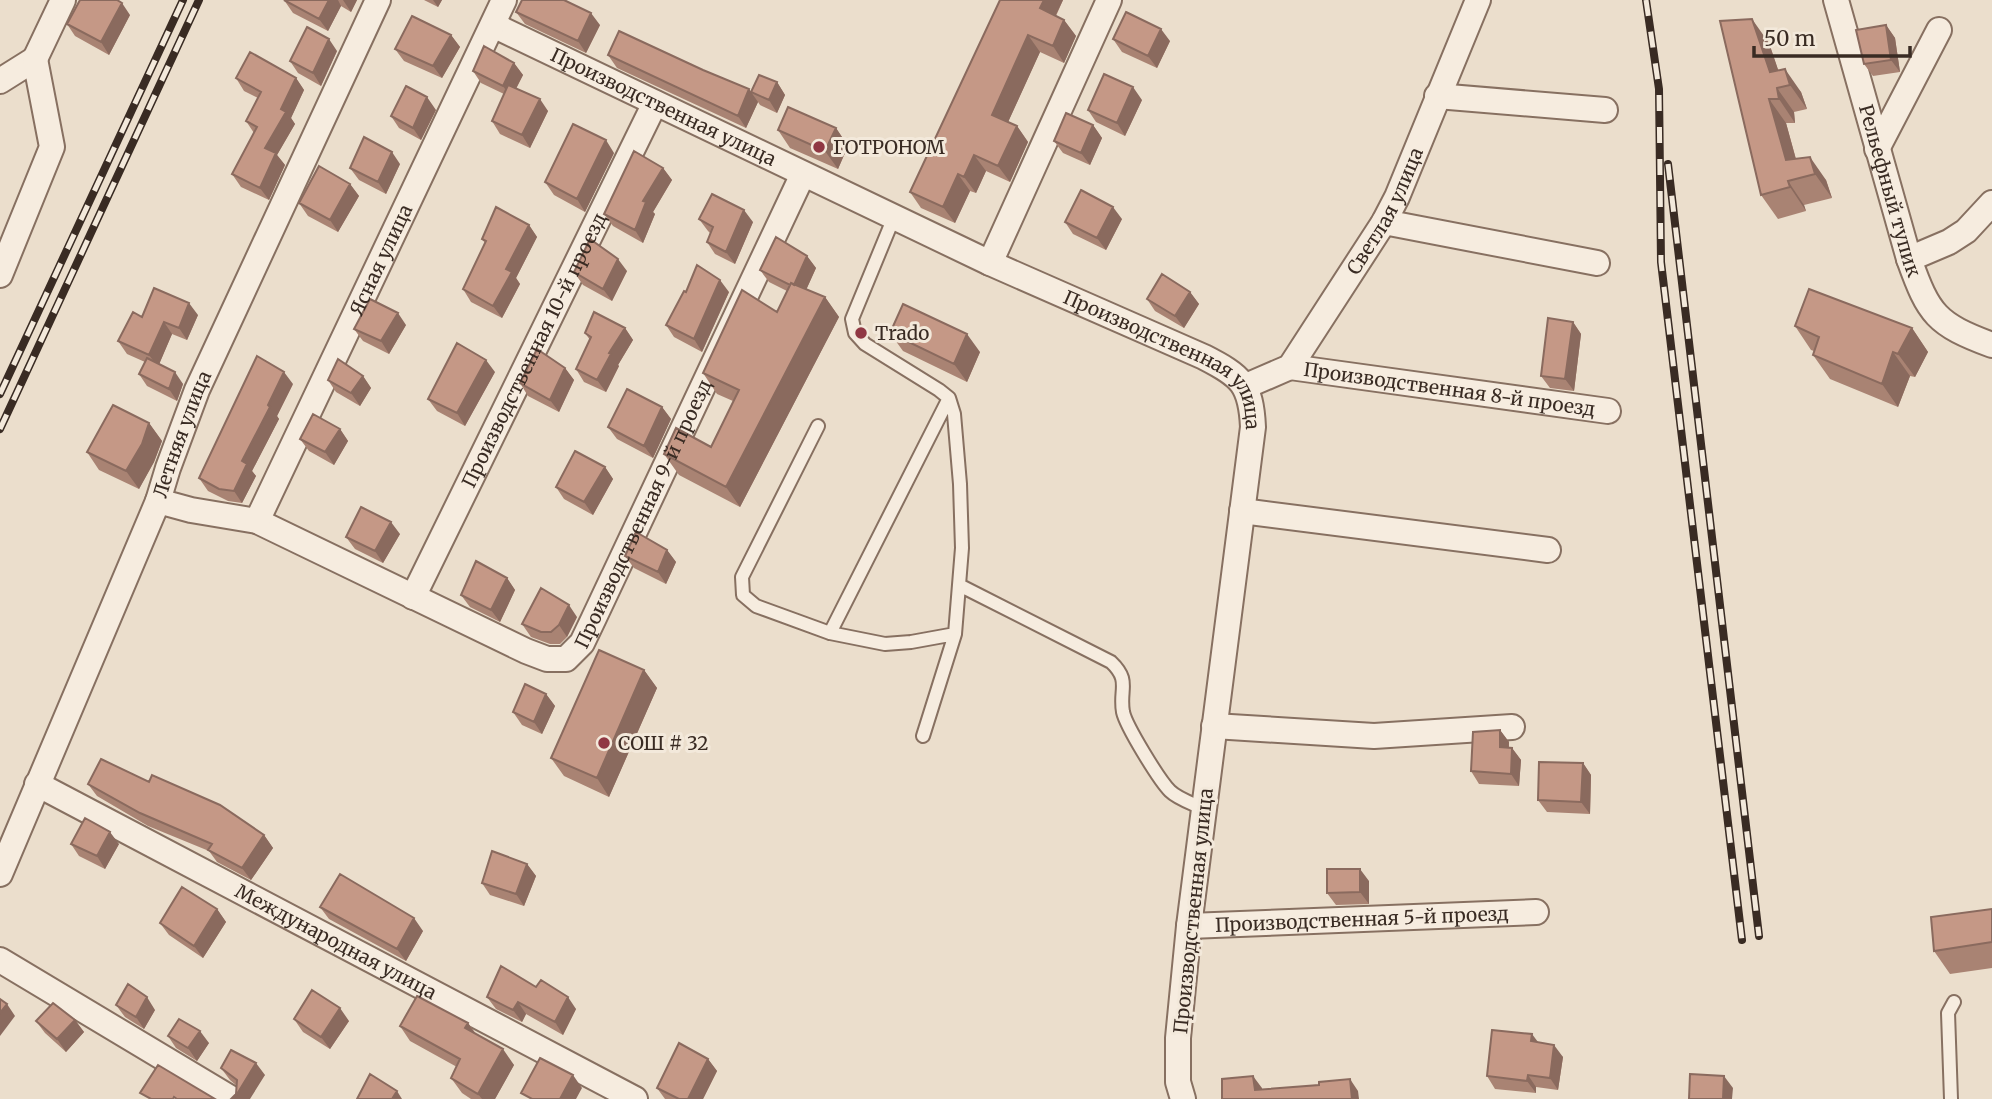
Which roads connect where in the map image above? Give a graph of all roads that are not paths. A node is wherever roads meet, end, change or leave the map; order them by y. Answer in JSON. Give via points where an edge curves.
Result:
{"nodes":[{"id":1,"x":63,"y":0,"type":"edge"},
{"id":2,"x":377,"y":0,"type":"edge"},
{"id":3,"x":504,"y":0,"type":"edge"},
{"id":4,"x":1109,"y":0,"type":"edge"},
{"id":5,"x":1478,"y":0,"type":"edge"},
{"id":6,"x":1836,"y":0,"type":"edge"},
{"id":7,"x":493,"y":25,"type":"junction"},
{"id":8,"x":1939,"y":30,"type":"dead end"},
{"id":9,"x":35,"y":59,"type":"junction"},
{"id":10,"x":0,"y":81,"type":"edge"},
{"id":11,"x":1437,"y":96,"type":"junction"},
{"id":12,"x":655,"y":103,"type":"junction"},
{"id":13,"x":1605,"y":110,"type":"dead end"},
{"id":14,"x":1877,"y":149,"type":"junction"},
{"id":15,"x":803,"y":174,"type":"junction"},
{"id":16,"x":1992,"y":203,"type":"edge"},
{"id":17,"x":894,"y":217,"type":"junction"},
{"id":18,"x":1384,"y":222,"type":"junction"},
{"id":19,"x":1909,"y":260,"type":"junction"},
{"id":20,"x":990,"y":263,"type":"junction"},
{"id":21,"x":1597,"y":263,"type":"dead end"},
{"id":22,"x":0,"y":275,"type":"edge"},
{"id":23,"x":1992,"y":345,"type":"edge"},
{"id":24,"x":1290,"y":368,"type":"junction"},
{"id":25,"x":1246,"y":386,"type":"junction"},
{"id":26,"x":949,"y":398,"type":"junction"},
{"id":27,"x":1608,"y":411,"type":"dead end"},
{"id":28,"x":818,"y":426,"type":"dead end"},
{"id":29,"x":158,"y":501,"type":"junction"},
{"id":30,"x":1242,"y":511,"type":"junction"},
{"id":31,"x":257,"y":521,"type":"junction"},
{"id":32,"x":1548,"y":550,"type":"dead end"},
{"id":33,"x":959,"y":584,"type":"junction"},
{"id":34,"x":413,"y":597,"type":"junction"},
{"id":35,"x":830,"y":633,"type":"junction"},
{"id":36,"x":955,"y":634,"type":"junction"},
{"id":37,"x":1214,"y":726,"type":"junction"},
{"id":38,"x":1512,"y":727,"type":"dead end"},
{"id":39,"x":923,"y":736,"type":"dead end"},
{"id":40,"x":37,"y":784,"type":"junction"},
{"id":41,"x":1204,"y":809,"type":"junction"},
{"id":42,"x":0,"y":874,"type":"edge"},
{"id":43,"x":1536,"y":912,"type":"dead end"},
{"id":44,"x":1189,"y":926,"type":"junction"},
{"id":45,"x":0,"y":960,"type":"edge"},
{"id":46,"x":1954,"y":1002,"type":"dead end"},
{"id":47,"x":232,"y":1099,"type":"edge"},
{"id":48,"x":635,"y":1099,"type":"edge"},
{"id":49,"x":1183,"y":1099,"type":"edge"},
{"id":50,"x":1951,"y":1099,"type":"edge"}],
"edges":[{"from":1,"to":9,"type":"street"},
{"from":2,"to":29,"type":"street","name":"Летняя улица","via":[[202,378]]},
{"from":3,"to":7,"type":"street","name":"Ясная улица"},
{"from":4,"to":20,"type":"street"},
{"from":5,"to":11,"type":"street","name":"Светлая улица"},
{"from":6,"to":14,"type":"street","name":"Рельефный тупик"},
{"from":7,"to":12,"type":"street","name":"Производственная улица"},
{"from":7,"to":31,"type":"street","name":"Ясная улица"},
{"from":8,"to":14,"type":"street"},
{"from":9,"to":10,"type":"street"},
{"from":9,"to":22,"type":"street","via":[[52,147]]},
{"from":11,"to":13,"type":"street"},
{"from":11,"to":18,"type":"street","name":"Светлая улица"},
{"from":12,"to":15,"type":"street","name":"Производственная улица"},
{"from":12,"to":34,"type":"street","name":"Производственная 10-й проезд"},
{"from":14,"to":19,"type":"street","name":"Рельефный тупик"},
{"from":15,"to":17,"type":"street","name":"Производственная улица"},
{"from":15,"to":34,"type":"street","name":"Производственная 9-й проезд","via":[[582,643],[566,659],[547,659]]},
{"from":16,"to":19,"type":"street","via":[[1966,231]]},
{"from":17,"to":20,"type":"street","name":"Производственная улица"},
{"from":17,"to":26,"type":"lane","via":[[852,319],[855,334]]},
{"from":18,"to":21,"type":"street"},
{"from":18,"to":24,"type":"street","name":"Светлая улица"},
{"from":19,"to":23,"type":"street","name":"Рельефный тупик","via":[[1923,297],[1943,324]]},
{"from":20,"to":25,"type":"street","name":"Производственная улица","via":[[1204,357]]},
{"from":24,"to":25,"type":"street"},
{"from":24,"to":27,"type":"street","name":"Производственная 8-й проезд"},
{"from":25,"to":30,"type":"street","name":"Производственная улица","via":[[1253,427]]},
{"from":26,"to":33,"type":"lane","via":[[960,484]]},
{"from":26,"to":35,"type":"lane"},
{"from":28,"to":35,"type":"lane","via":[[742,577],[743,595],[756,606]]},
{"from":29,"to":31,"type":"street"},
{"from":29,"to":40,"type":"street","name":"Летняя улица"},
{"from":30,"to":32,"type":"street"},
{"from":30,"to":37,"type":"street","name":"Производственная улица"},
{"from":31,"to":34,"type":"street"},
{"from":33,"to":36,"type":"lane"},
{"from":33,"to":41,"type":"lane","via":[[1111,662],[1121,672],[1128,725],[1160,777],[1171,793]]},
{"from":35,"to":36,"type":"lane","via":[[885,644]]},
{"from":36,"to":39,"type":"lane"},
{"from":37,"to":38,"type":"street","via":[[1374,736]]},
{"from":37,"to":41,"type":"street","name":"Производственная улица"},
{"from":40,"to":42,"type":"street","name":"Летняя улица"},
{"from":40,"to":48,"type":"street","name":"Международная улица"},
{"from":41,"to":44,"type":"street","name":"Производственная улица"},
{"from":43,"to":44,"type":"street","name":"Производственная 5-й проезд"},
{"from":44,"to":49,"type":"street","name":"Производственная улица","via":[[1178,1038],[1178,1082]]},
{"from":45,"to":47,"type":"street"},
{"from":46,"to":50,"type":"lane","via":[[1948,1013]]}]}
